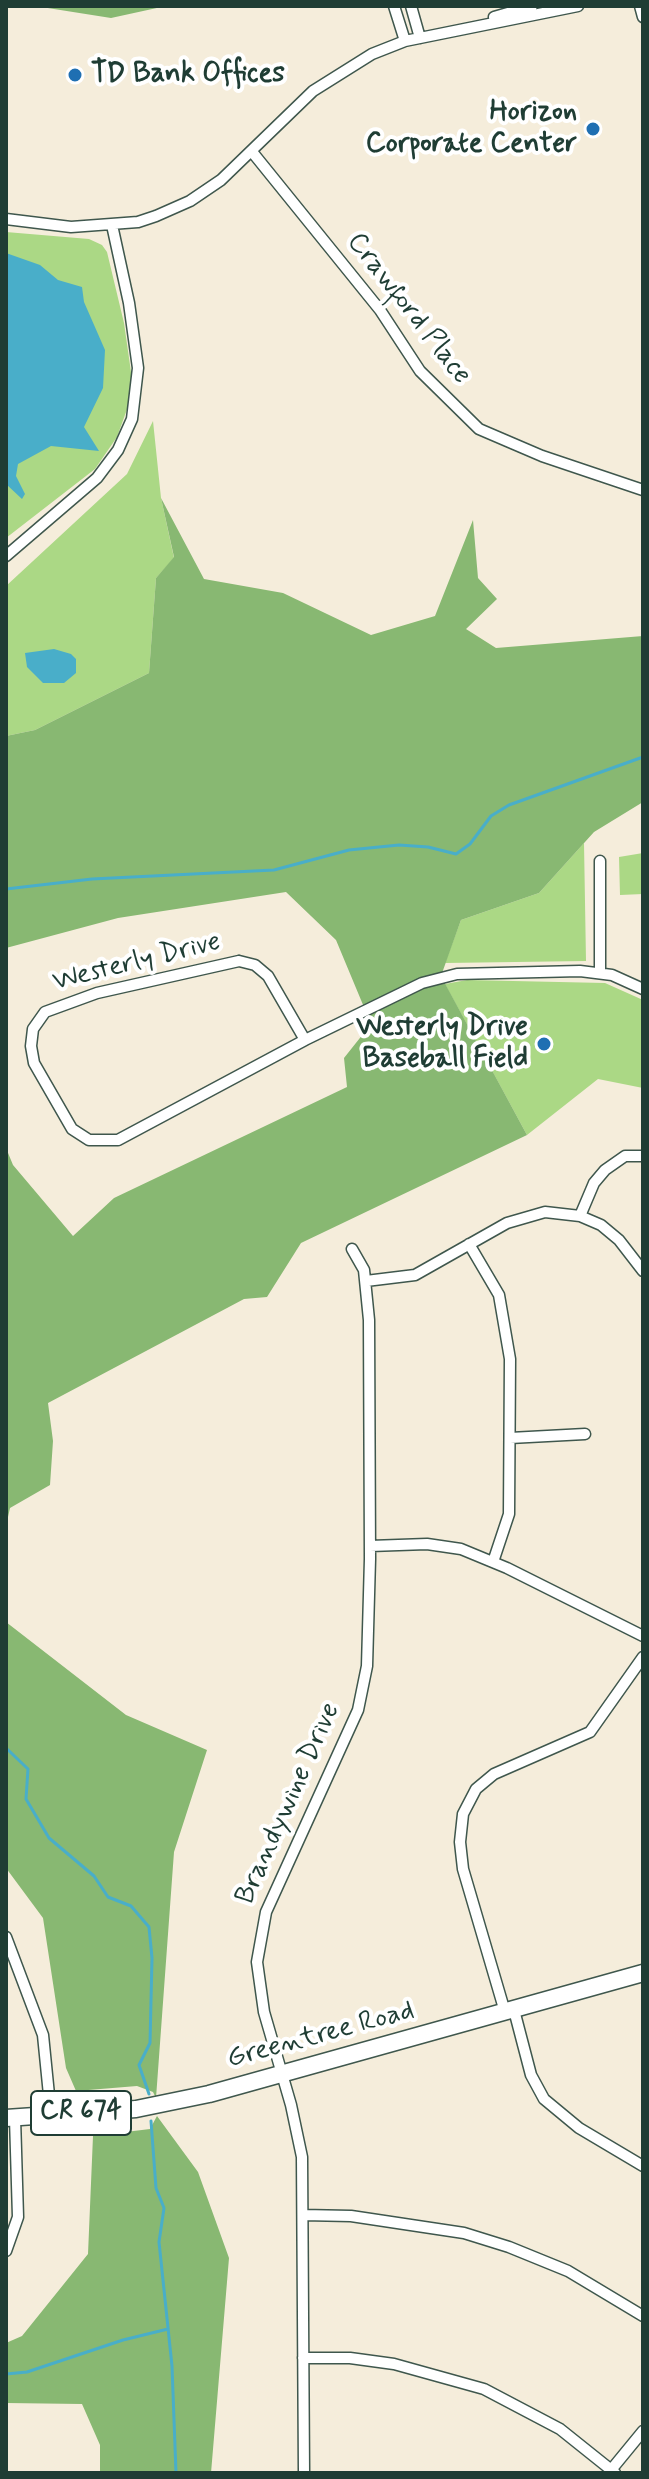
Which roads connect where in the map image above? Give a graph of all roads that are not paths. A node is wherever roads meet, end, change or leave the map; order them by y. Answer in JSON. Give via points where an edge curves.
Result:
{"nodes":[{"id":1,"x":394,"y":6,"type":"edge"},
{"id":2,"x":411,"y":6,"type":"edge"},
{"id":3,"x":532,"y":6,"type":"edge"},
{"id":4,"x":578,"y":6,"type":"edge"},
{"id":5,"x":640,"y":6,"type":"edge"},
{"id":6,"x":643,"y":17,"type":"edge"},
{"id":7,"x":442,"y":33,"type":"junction"},
{"id":8,"x":420,"y":38,"type":"junction"},
{"id":9,"x":405,"y":41,"type":"junction"},
{"id":10,"x":253,"y":153,"type":"junction"},
{"id":11,"x":6,"y":219,"type":"edge"},
{"id":12,"x":112,"y":225,"type":"junction"},
{"id":13,"x":643,"y":490,"type":"edge"},
{"id":14,"x":6,"y":556,"type":"edge"},
{"id":15,"x":600,"y":861,"type":"dead end"},
{"id":16,"x":600,"y":973,"type":"junction"},
{"id":17,"x":643,"y":989,"type":"edge"},
{"id":18,"x":305,"y":1040,"type":"junction"},
{"id":19,"x":643,"y":1156,"type":"edge"},
{"id":20,"x":580,"y":1216,"type":"junction"},
{"id":21,"x":469,"y":1244,"type":"junction"},
{"id":22,"x":352,"y":1249,"type":"dead end"},
{"id":23,"x":643,"y":1271,"type":"edge"},
{"id":24,"x":366,"y":1281,"type":"junction"},
{"id":25,"x":585,"y":1434,"type":"dead end"},
{"id":26,"x":510,"y":1438,"type":"junction"},
{"id":27,"x":370,"y":1546,"type":"junction"},
{"id":28,"x":493,"y":1562,"type":"junction"},
{"id":29,"x":643,"y":1636,"type":"edge"},
{"id":30,"x":643,"y":1657,"type":"edge"},
{"id":31,"x":6,"y":1937,"type":"edge"},
{"id":32,"x":9,"y":1953,"type":"edge"},
{"id":33,"x":643,"y":1973,"type":"edge"},
{"id":34,"x":509,"y":2011,"type":"junction"},
{"id":35,"x":282,"y":2074,"type":"junction"},
{"id":36,"x":51,"y":2115,"type":"junction"},
{"id":37,"x":10,"y":2118,"type":"edge"},
{"id":38,"x":643,"y":2166,"type":"edge"},
{"id":39,"x":303,"y":2215,"type":"junction"},
{"id":40,"x":6,"y":2251,"type":"edge"},
{"id":41,"x":643,"y":2316,"type":"edge"},
{"id":42,"x":303,"y":2358,"type":"junction"},
{"id":43,"x":643,"y":2431,"type":"edge"},
{"id":44,"x":613,"y":2471,"type":"edge"},
{"id":45,"x":304,"y":2473,"type":"edge"}],
"edges":[{"from":1,"to":9,"type":"street"},
{"from":2,"to":8,"type":"street"},
{"from":3,"to":7,"type":"street"},
{"from":4,"to":7,"type":"street"},
{"from":5,"to":6,"type":"street"},
{"from":7,"to":8,"type":"street"},
{"from":8,"to":9,"type":"street"},
{"from":9,"to":10,"type":"street","via":[[327,80]]},
{"from":10,"to":12,"type":"street","via":[[190,201],[138,222]]},
{"from":10,"to":13,"type":"street","name":"Crawford Place","via":[[380,310],[425,378],[479,429]]},
{"from":11,"to":12,"type":"street","via":[[71,227]]},
{"from":12,"to":14,"type":"street","via":[[138,368],[132,419],[97,478]]},
{"from":15,"to":16,"type":"street"},
{"from":16,"to":17,"type":"street","name":"Westerly Drive"},
{"from":16,"to":18,"type":"street","name":"Westerly Drive","via":[[511,971],[440,978]]},
{"from":18,"to":18,"type":"street","name":"Westerly Drive","via":[[268,976],[239,961],[55,1006],[35,1025],[31,1046],[43,1082],[72,1129],[89,1140],[109,1142]]},
{"from":19,"to":20,"type":"street","via":[[625,1156],[605,1170]]},
{"from":20,"to":21,"type":"street","via":[[545,1212],[519,1218]]},
{"from":20,"to":23,"type":"street","via":[[610,1232]]},
{"from":21,"to":24,"type":"street","via":[[415,1275]]},
{"from":21,"to":26,"type":"street","via":[[499,1295],[510,1359]]},
{"from":22,"to":24,"type":"street","name":"Brandywine Drive"},
{"from":24,"to":27,"type":"street","name":"Brandywine Drive"},
{"from":25,"to":26,"type":"street"},
{"from":26,"to":28,"type":"street","via":[[509,1514]]},
{"from":27,"to":28,"type":"street","via":[[449,1546]]},
{"from":27,"to":35,"type":"street","name":"Brandywine Drive","via":[[362,1696],[260,1936],[259,1987]]},
{"from":28,"to":29,"type":"street"},
{"from":30,"to":34,"type":"street","via":[[590,1732],[494,1774],[476,1789],[463,1814],[463,1869]]},
{"from":31,"to":32,"type":"street"},
{"from":32,"to":36,"type":"street","via":[[33,2001],[47,2063]]},
{"from":33,"to":34,"type":"main road","name":"Greentree Road"},
{"from":34,"to":35,"type":"main road","name":"Greentree Road"},
{"from":34,"to":38,"type":"street","via":[[544,2099],[579,2128]]},
{"from":35,"to":36,"type":"main road","name":"Greentree Road","number":"CR 674","via":[[155,2105]]},
{"from":35,"to":39,"type":"street","name":"Brandywine Drive","via":[[301,2144]]},
{"from":36,"to":37,"type":"main road","name":"Greentree Road","number":"CR 674"},
{"from":37,"to":40,"type":"street","via":[[18,2217]]},
{"from":39,"to":41,"type":"street","via":[[365,2217],[464,2233],[568,2271]]},
{"from":39,"to":42,"type":"street","name":"Brandywine Drive"},
{"from":42,"to":44,"type":"street","via":[[394,2364],[484,2389],[560,2429]]},
{"from":42,"to":45,"type":"street","name":"Brandywine Drive"},
{"from":43,"to":44,"type":"street"}]}
